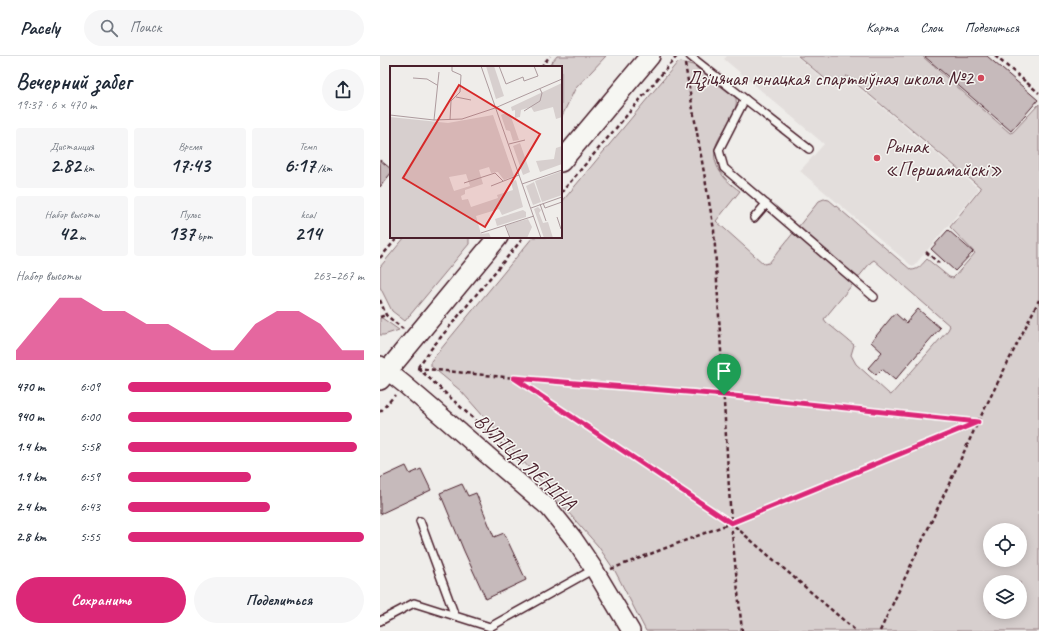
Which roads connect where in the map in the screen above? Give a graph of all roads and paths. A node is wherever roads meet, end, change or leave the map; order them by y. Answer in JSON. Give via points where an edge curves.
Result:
{"nodes":[{"id":1,"x":550,"y":56,"type":"edge"},
{"id":2,"x":650,"y":56,"type":"edge"},
{"id":3,"x":677,"y":56,"type":"edge"},
{"id":4,"x":690,"y":56,"type":"edge"},
{"id":5,"x":995,"y":56,"type":"edge"},
{"id":6,"x":685,"y":64,"type":"dead end"},
{"id":7,"x":542,"y":66,"type":"edge"},
{"id":8,"x":1039,"y":93,"type":"edge"},
{"id":9,"x":745,"y":98,"type":"junction"},
{"id":10,"x":809,"y":149,"type":"dead end"},
{"id":11,"x":562,"y":161,"type":"edge"},
{"id":12,"x":562,"y":193,"type":"edge"},
{"id":13,"x":766,"y":204,"type":"junction"},
{"id":14,"x":754,"y":218,"type":"dead end"},
{"id":15,"x":397,"y":238,"type":"edge"},
{"id":16,"x":497,"y":238,"type":"edge"},
{"id":17,"x":523,"y":238,"type":"edge"},
{"id":18,"x":926,"y":252,"type":"dead end"},
{"id":19,"x":380,"y":258,"type":"edge"},
{"id":20,"x":938,"y":263,"type":"dead end"},
{"id":21,"x":874,"y":297,"type":"dead end"},
{"id":22,"x":380,"y":300,"type":"edge"},
{"id":23,"x":1039,"y":300,"type":"edge"},
{"id":24,"x":386,"y":315,"type":"junction"},
{"id":25,"x":380,"y":317,"type":"edge"},
{"id":26,"x":407,"y":331,"type":"dead end"},
{"id":27,"x":383,"y":372,"type":"edge"},
{"id":28,"x":514,"y":378,"type":"junction"},
{"id":29,"x":395,"y":395,"type":"dead end"},
{"id":30,"x":724,"y":395,"type":"junction"},
{"id":31,"x":380,"y":412,"type":"edge"},
{"id":32,"x":978,"y":422,"type":"junction"},
{"id":33,"x":420,"y":521,"type":"dead end"},
{"id":34,"x":731,"y":523,"type":"junction"},
{"id":35,"x":594,"y":569,"type":"junction"},
{"id":36,"x":611,"y":569,"type":"dead end"},
{"id":37,"x":455,"y":616,"type":"junction"},
{"id":38,"x":380,"y":620,"type":"edge"},
{"id":39,"x":631,"y":631,"type":"edge"},
{"id":40,"x":742,"y":631,"type":"edge"},
{"id":41,"x":856,"y":631,"type":"edge"},
{"id":42,"x":880,"y":631,"type":"edge"}],
"edges":[{"from":1,"to":7,"type":"path"},
{"from":2,"to":11,"type":"main road"},
{"from":3,"to":12,"type":"path"},
{"from":4,"to":9,"type":"lane"},
{"from":5,"to":8,"type":"path"},
{"from":6,"to":30,"type":"path","via":[[714,230]]},
{"from":9,"to":10,"type":"lane"},
{"from":9,"to":13,"type":"lane","via":[[719,150],[724,168]]},
{"from":13,"to":14,"type":"lane"},
{"from":13,"to":21,"type":"lane"},
{"from":15,"to":19,"type":"path"},
{"from":16,"to":27,"type":"main road"},
{"from":17,"to":28,"type":"path","via":[[417,368]]},
{"from":18,"to":20,"type":"path"},
{"from":22,"to":24,"type":"path"},
{"from":23,"to":32,"type":"path"},
{"from":24,"to":25,"type":"path"},
{"from":24,"to":26,"type":"path"},
{"from":27,"to":35,"type":"street","name":"ВУЛІЦА ЛЕНІНА","via":[[549,508]]},
{"from":28,"to":30,"type":"path"},
{"from":28,"to":34,"type":"path"},
{"from":29,"to":31,"type":"path"},
{"from":30,"to":32,"type":"path"},
{"from":30,"to":34,"type":"path"},
{"from":32,"to":34,"type":"path"},
{"from":32,"to":42,"type":"path"},
{"from":33,"to":37,"type":"lane"},
{"from":34,"to":36,"type":"path"},
{"from":34,"to":40,"type":"path"},
{"from":34,"to":41,"type":"path"},
{"from":35,"to":37,"type":"lane","via":[[490,627]]},
{"from":35,"to":39,"type":"street","name":"ВУЛІЦА ЛЕНІНА"},
{"from":37,"to":38,"type":"lane","via":[[414,603]]}]}
